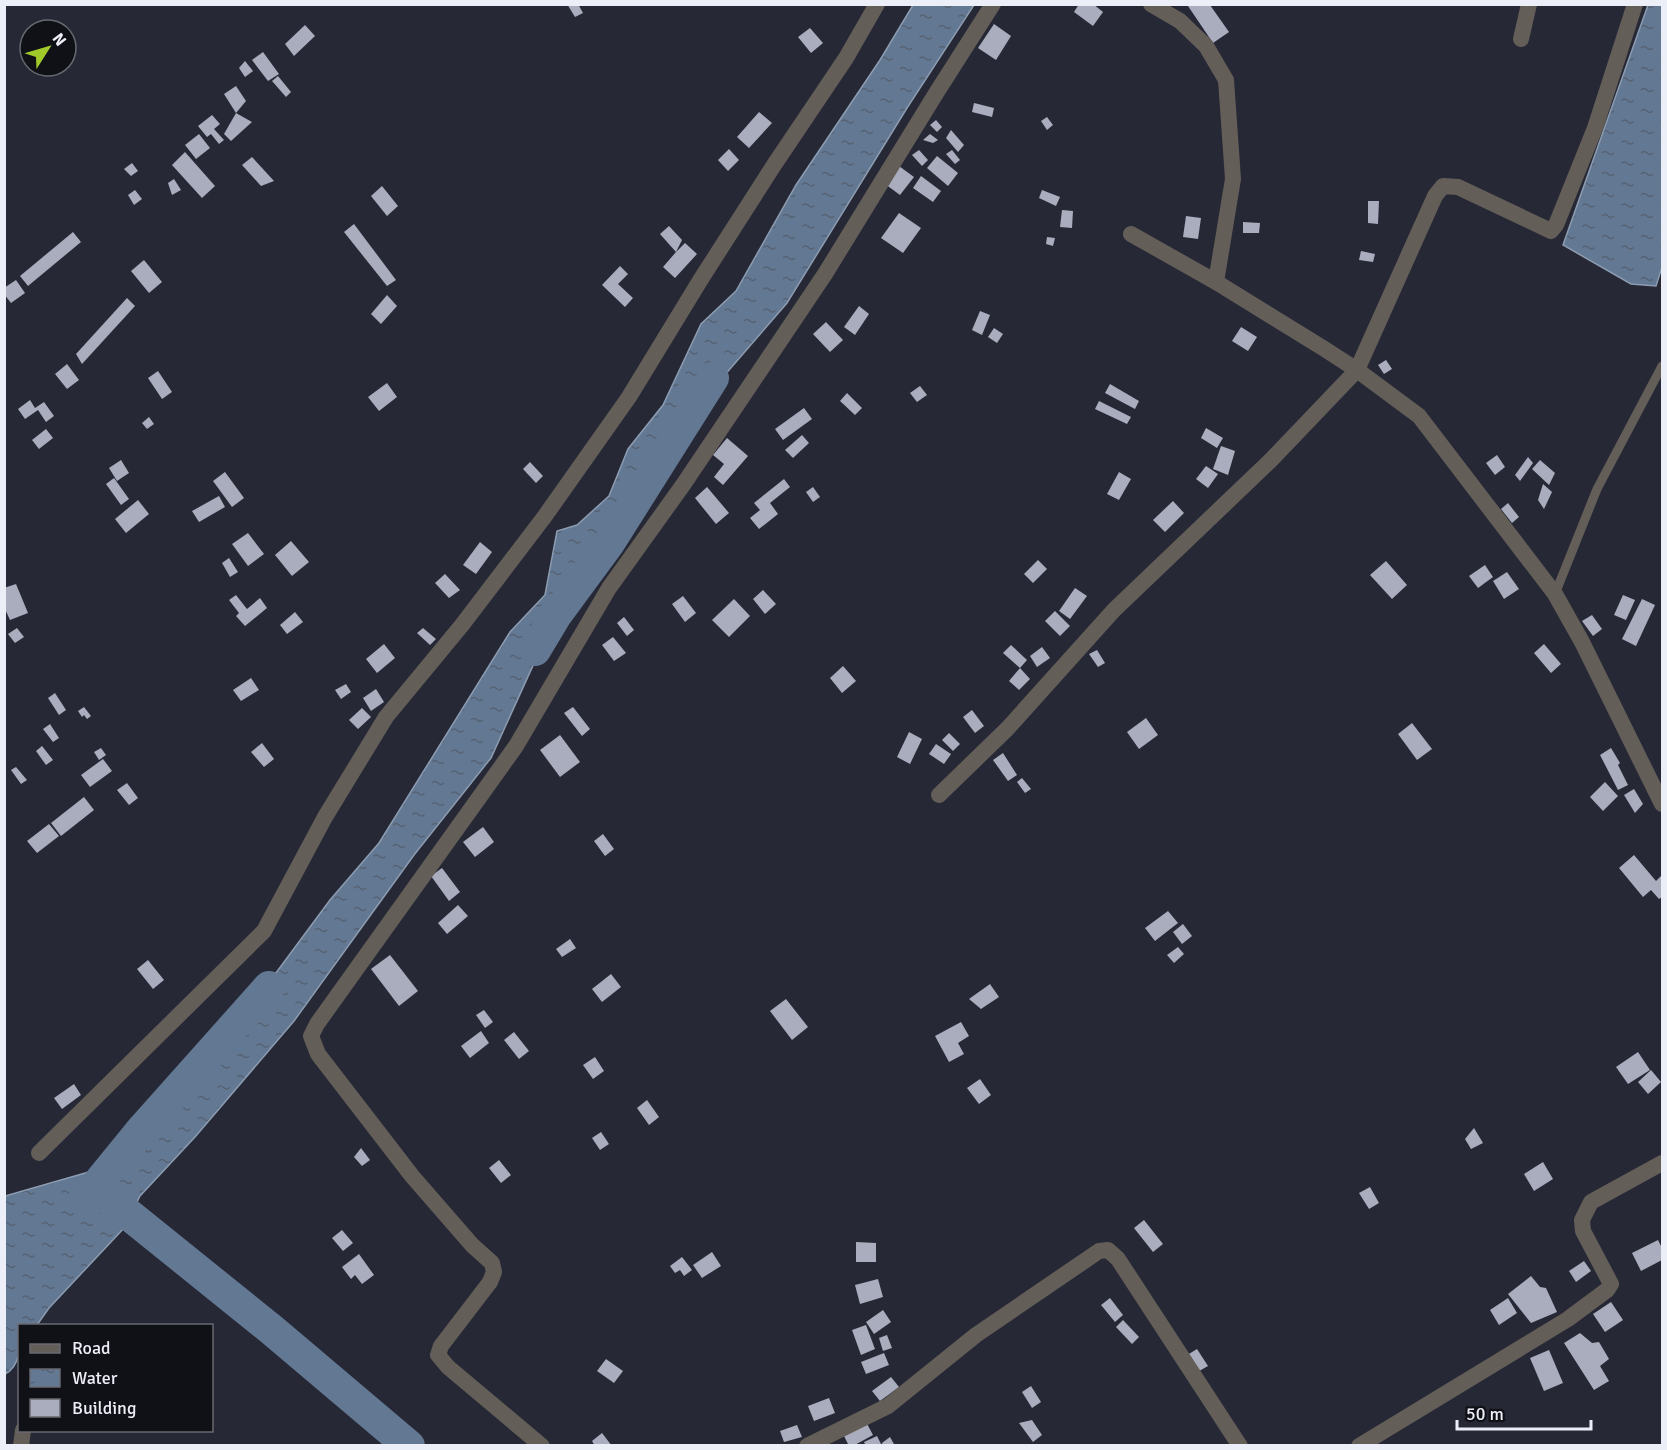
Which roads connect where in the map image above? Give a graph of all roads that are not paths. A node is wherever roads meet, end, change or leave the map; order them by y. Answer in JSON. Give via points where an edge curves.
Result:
{"nodes":[{"id":1,"x":877,"y":4,"type":"edge"},
{"id":2,"x":993,"y":4,"type":"edge"},
{"id":3,"x":1150,"y":4,"type":"edge"},
{"id":4,"x":1529,"y":4,"type":"edge"},
{"id":5,"x":1635,"y":4,"type":"edge"},
{"id":6,"x":1521,"y":39,"type":"dead end"},
{"id":7,"x":1131,"y":234,"type":"dead end"},
{"id":8,"x":1216,"y":282,"type":"junction"},
{"id":9,"x":1662,"y":366,"type":"edge"},
{"id":10,"x":1357,"y":370,"type":"junction"},
{"id":11,"x":1556,"y":594,"type":"junction"},
{"id":12,"x":939,"y":795,"type":"dead end"},
{"id":13,"x":1662,"y":804,"type":"edge"},
{"id":14,"x":39,"y":1153,"type":"dead end"},
{"id":15,"x":1662,"y":1163,"type":"edge"},
{"id":16,"x":542,"y":1446,"type":"edge"},
{"id":17,"x":807,"y":1446,"type":"edge"},
{"id":18,"x":1240,"y":1446,"type":"edge"},
{"id":19,"x":1359,"y":1446,"type":"edge"}],
"edges":[{"from":1,"to":14,"type":"street","via":[[629,397],[546,516],[386,717],[325,817],[264,932]]},
{"from":2,"to":16,"type":"street","via":[[825,274],[609,588],[516,746],[311,1036],[318,1054],[412,1176],[492,1263],[490,1282],[438,1355]]},
{"from":3,"to":8,"type":"street","via":[[1179,21],[1206,46],[1226,80],[1233,179]]},
{"from":4,"to":6,"type":"street"},
{"from":5,"to":10,"type":"street","via":[[1595,128],[1556,225],[1551,231],[1458,187],[1443,186]]},
{"from":7,"to":8,"type":"street"},
{"from":8,"to":10,"type":"street"},
{"from":9,"to":11,"type":"lane","via":[[1597,489]]},
{"from":10,"to":11,"type":"street","via":[[1419,416]]},
{"from":10,"to":12,"type":"street","via":[[1271,460],[1114,610],[1008,728]]},
{"from":11,"to":13,"type":"street"},
{"from":15,"to":19,"type":"street","via":[[1591,1203],[1582,1220],[1583,1231],[1611,1284],[1607,1290]]},
{"from":17,"to":18,"type":"street","via":[[888,1406],[976,1335],[1099,1251],[1108,1250],[1118,1259]]}]}
